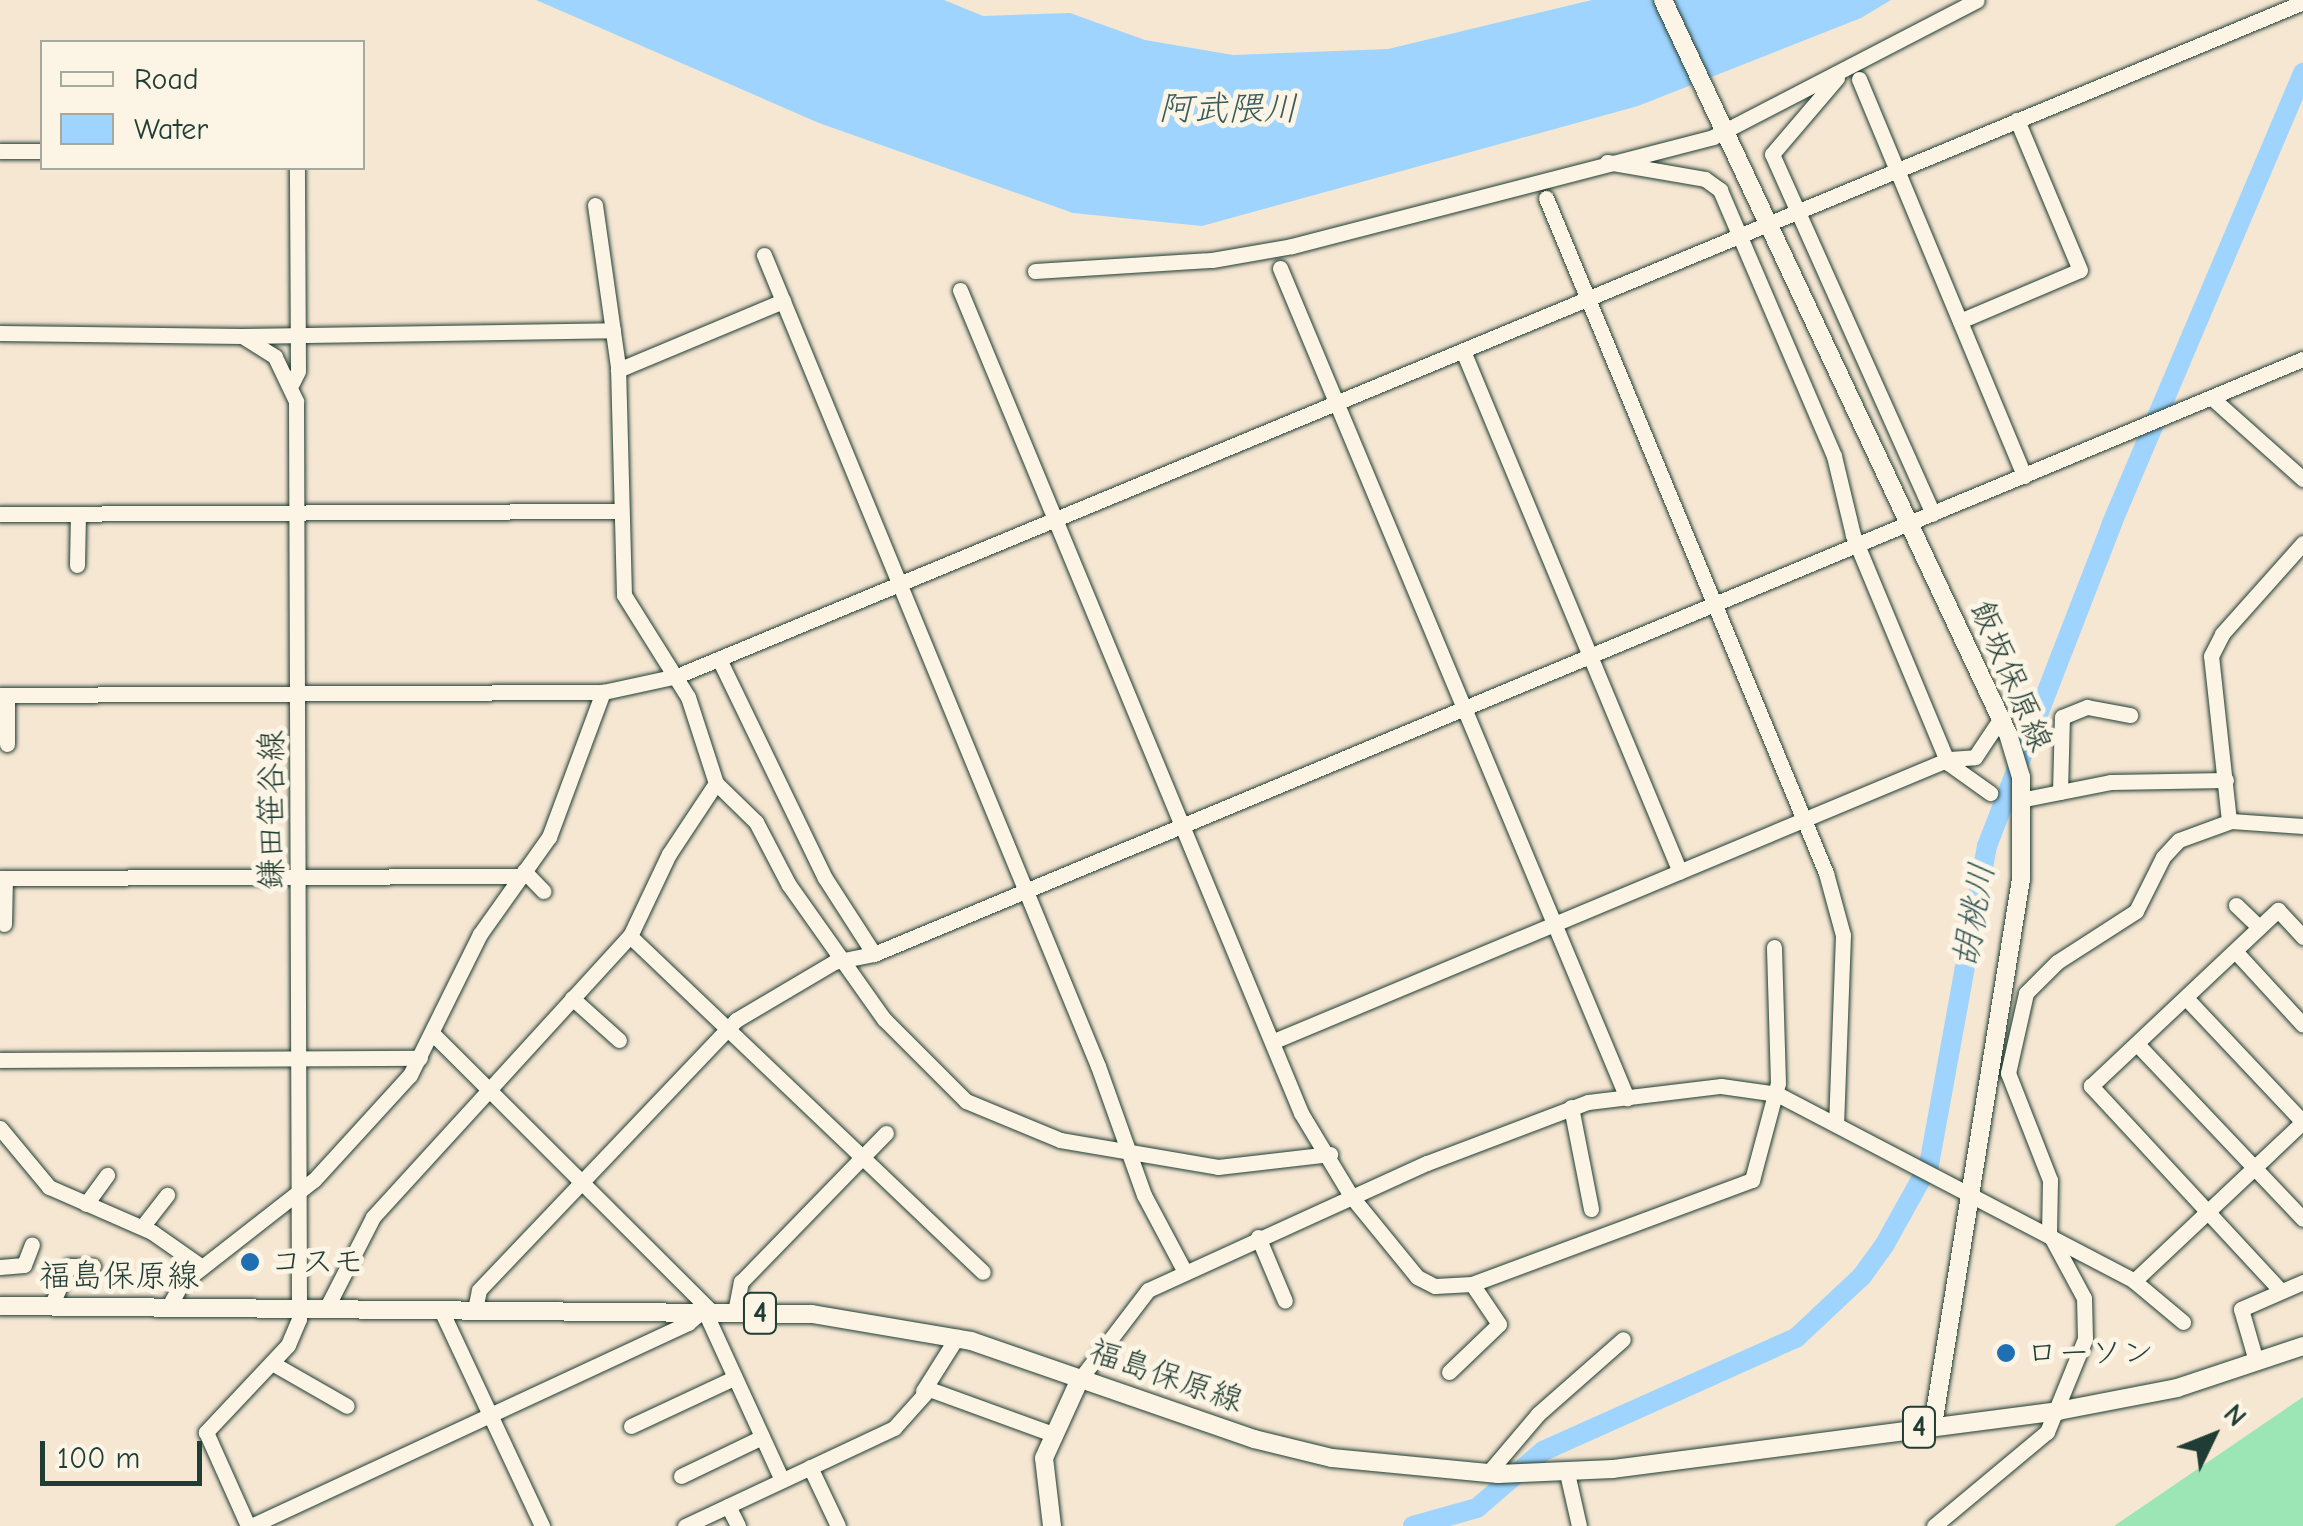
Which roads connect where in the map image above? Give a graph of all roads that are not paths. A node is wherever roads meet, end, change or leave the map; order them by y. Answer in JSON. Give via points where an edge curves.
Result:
{"nodes":[{"id":1,"x":1663,"y":0,"type":"edge"},
{"id":2,"x":1978,"y":0,"type":"edge"},
{"id":3,"x":2303,"y":2,"type":"edge"},
{"id":4,"x":1838,"y":73,"type":"junction"},
{"id":5,"x":1860,"y":79,"type":"dead end"},
{"id":6,"x":2017,"y":120,"type":"junction"},
{"id":7,"x":1724,"y":133,"type":"junction"},
{"id":8,"x":0,"y":151,"type":"edge"},
{"id":9,"x":40,"y":151,"type":"edge"},
{"id":10,"x":1607,"y":162,"type":"junction"},
{"id":11,"x":1897,"y":169,"type":"junction"},
{"id":12,"x":297,"y":170,"type":"edge"},
{"id":13,"x":1546,"y":198,"type":"dead end"},
{"id":14,"x":595,"y":205,"type":"dead end"},
{"id":15,"x":1797,"y":210,"type":"junction"},
{"id":16,"x":1766,"y":223,"type":"junction"},
{"id":17,"x":1741,"y":234,"type":"junction"},
{"id":18,"x":764,"y":255,"type":"dead end"},
{"id":19,"x":1280,"y":268,"type":"dead end"},
{"id":20,"x":1036,"y":271,"type":"dead end"},
{"id":21,"x":960,"y":290,"type":"dead end"},
{"id":22,"x":1588,"y":300,"type":"junction"},
{"id":23,"x":783,"y":301,"type":"junction"},
{"id":24,"x":1960,"y":321,"type":"junction"},
{"id":25,"x":613,"y":330,"type":"junction"},
{"id":26,"x":298,"y":332,"type":"junction"},
{"id":27,"x":0,"y":333,"type":"edge"},
{"id":28,"x":242,"y":336,"type":"junction"},
{"id":29,"x":1463,"y":351,"type":"junction"},
{"id":30,"x":2303,"y":360,"type":"edge"},
{"id":31,"x":618,"y":370,"type":"junction"},
{"id":32,"x":292,"y":383,"type":"junction"},
{"id":33,"x":2212,"y":398,"type":"junction"},
{"id":34,"x":1334,"y":403,"type":"junction"},
{"id":35,"x":2024,"y":476,"type":"junction"},
{"id":36,"x":2303,"y":479,"type":"edge"},
{"id":37,"x":621,"y":511,"type":"junction"},
{"id":38,"x":299,"y":513,"type":"junction"},
{"id":39,"x":0,"y":514,"type":"edge"},
{"id":40,"x":78,"y":514,"type":"junction"},
{"id":41,"x":1933,"y":514,"type":"junction"},
{"id":42,"x":1055,"y":520,"type":"junction"},
{"id":43,"x":1910,"y":524,"type":"junction"},
{"id":44,"x":2303,"y":543,"type":"edge"},
{"id":45,"x":1858,"y":545,"type":"junction"},
{"id":46,"x":77,"y":565,"type":"dead end"},
{"id":47,"x":900,"y":584,"type":"junction"},
{"id":48,"x":1714,"y":604,"type":"junction"},
{"id":49,"x":1590,"y":656,"type":"junction"},
{"id":50,"x":719,"y":659,"type":"junction"},
{"id":51,"x":677,"y":676,"type":"junction"},
{"id":52,"x":604,"y":692,"type":"junction"},
{"id":53,"x":4,"y":695,"type":"edge"},
{"id":54,"x":299,"y":696,"type":"junction"},
{"id":55,"x":1462,"y":710,"type":"junction"},
{"id":56,"x":2130,"y":715,"type":"dead end"},
{"id":57,"x":2000,"y":718,"type":"junction"},
{"id":58,"x":6,"y":744,"type":"dead end"},
{"id":59,"x":1948,"y":760,"type":"junction"},
{"id":60,"x":2226,"y":780,"type":"junction"},
{"id":61,"x":716,"y":783,"type":"junction"},
{"id":62,"x":2060,"y":792,"type":"junction"},
{"id":63,"x":1990,"y":793,"type":"dead end"},
{"id":64,"x":2024,"y":798,"type":"junction"},
{"id":65,"x":1804,"y":821,"type":"junction"},
{"id":66,"x":2229,"y":821,"type":"junction"},
{"id":67,"x":1182,"y":826,"type":"junction"},
{"id":68,"x":2303,"y":826,"type":"edge"},
{"id":69,"x":1680,"y":872,"type":"junction"},
{"id":70,"x":522,"y":874,"type":"junction"},
{"id":71,"x":3,"y":878,"type":"edge"},
{"id":72,"x":300,"y":878,"type":"junction"},
{"id":73,"x":544,"y":891,"type":"dead end"},
{"id":74,"x":1027,"y":891,"type":"junction"},
{"id":75,"x":2236,"y":905,"type":"dead end"},
{"id":76,"x":4,"y":924,"type":"dead end"},
{"id":77,"x":1552,"y":925,"type":"junction"},
{"id":78,"x":2259,"y":928,"type":"junction"},
{"id":79,"x":630,"y":936,"type":"junction"},
{"id":80,"x":2303,"y":936,"type":"edge"},
{"id":81,"x":1774,"y":947,"type":"dead end"},
{"id":82,"x":2235,"y":951,"type":"junction"},
{"id":83,"x":874,"y":954,"type":"junction"},
{"id":84,"x":842,"y":960,"type":"junction"},
{"id":85,"x":2004,"y":985,"type":"junction"},
{"id":86,"x":2030,"y":988,"type":"junction"},
{"id":87,"x":572,"y":998,"type":"junction"},
{"id":88,"x":2186,"y":998,"type":"junction"},
{"id":89,"x":2303,"y":1025,"type":"edge"},
{"id":90,"x":728,"y":1029,"type":"junction"},
{"id":91,"x":433,"y":1034,"type":"junction"},
{"id":92,"x":619,"y":1040,"type":"dead end"},
{"id":93,"x":1274,"y":1042,"type":"junction"},
{"id":94,"x":2137,"y":1044,"type":"junction"},
{"id":95,"x":302,"y":1058,"type":"junction"},
{"id":96,"x":420,"y":1058,"type":"junction"},
{"id":97,"x":0,"y":1060,"type":"edge"},
{"id":98,"x":489,"y":1090,"type":"junction"},
{"id":99,"x":1777,"y":1094,"type":"junction"},
{"id":100,"x":1627,"y":1098,"type":"junction"},
{"id":101,"x":1571,"y":1107,"type":"junction"},
{"id":102,"x":2303,"y":1122,"type":"edge"},
{"id":103,"x":1836,"y":1123,"type":"junction"},
{"id":104,"x":0,"y":1128,"type":"edge"},
{"id":105,"x":886,"y":1133,"type":"dead end"},
{"id":106,"x":1126,"y":1152,"type":"junction"},
{"id":107,"x":1330,"y":1154,"type":"junction"},
{"id":108,"x":862,"y":1157,"type":"junction"},
{"id":109,"x":2254,"y":1168,"type":"junction"},
{"id":110,"x":107,"y":1176,"type":"dead end"},
{"id":111,"x":585,"y":1180,"type":"junction"},
{"id":112,"x":302,"y":1190,"type":"junction"},
{"id":113,"x":1971,"y":1192,"type":"junction"},
{"id":114,"x":168,"y":1194,"type":"dead end"},
{"id":115,"x":1351,"y":1196,"type":"junction"},
{"id":116,"x":86,"y":1204,"type":"junction"},
{"id":117,"x":1592,"y":1209,"type":"dead end"},
{"id":118,"x":2206,"y":1213,"type":"junction"},
{"id":119,"x":2303,"y":1219,"type":"edge"},
{"id":120,"x":142,"y":1228,"type":"junction"},
{"id":121,"x":2050,"y":1232,"type":"junction"},
{"id":122,"x":1258,"y":1237,"type":"junction"},
{"id":123,"x":32,"y":1244,"type":"dead end"},
{"id":124,"x":0,"y":1266,"type":"edge"},
{"id":125,"x":93,"y":1266,"type":"dead end"},
{"id":126,"x":202,"y":1267,"type":"junction"},
{"id":127,"x":983,"y":1272,"type":"dead end"},
{"id":128,"x":1185,"y":1272,"type":"junction"},
{"id":129,"x":2134,"y":1280,"type":"junction"},
{"id":130,"x":2303,"y":1282,"type":"edge"},
{"id":131,"x":1472,"y":1284,"type":"junction"},
{"id":132,"x":2281,"y":1292,"type":"junction"},
{"id":133,"x":1286,"y":1300,"type":"dead end"},
{"id":134,"x":0,"y":1306,"type":"edge"},
{"id":135,"x":52,"y":1306,"type":"junction"},
{"id":136,"x":169,"y":1306,"type":"junction"},
{"id":137,"x":299,"y":1307,"type":"junction"},
{"id":138,"x":326,"y":1307,"type":"junction"},
{"id":139,"x":440,"y":1308,"type":"junction"},
{"id":140,"x":475,"y":1309,"type":"junction"},
{"id":141,"x":706,"y":1312,"type":"junction"},
{"id":142,"x":734,"y":1312,"type":"junction"},
{"id":143,"x":2183,"y":1322,"type":"dead end"},
{"id":144,"x":957,"y":1337,"type":"junction"},
{"id":145,"x":1624,"y":1339,"type":"dead end"},
{"id":146,"x":2303,"y":1346,"type":"edge"},
{"id":147,"x":2256,"y":1361,"type":"junction"},
{"id":148,"x":272,"y":1363,"type":"junction"},
{"id":149,"x":1449,"y":1372,"type":"dead end"},
{"id":150,"x":734,"y":1378,"type":"junction"},
{"id":151,"x":1080,"y":1379,"type":"junction"},
{"id":152,"x":923,"y":1391,"type":"junction"},
{"id":153,"x":347,"y":1406,"type":"dead end"},
{"id":154,"x":2058,"y":1411,"type":"junction"},
{"id":155,"x":490,"y":1415,"type":"junction"},
{"id":156,"x":631,"y":1426,"type":"dead end"},
{"id":157,"x":1934,"y":1426,"type":"junction"},
{"id":158,"x":1050,"y":1433,"type":"junction"},
{"id":159,"x":762,"y":1437,"type":"junction"},
{"id":160,"x":810,"y":1467,"type":"junction"},
{"id":161,"x":1567,"y":1473,"type":"junction"},
{"id":162,"x":1493,"y":1474,"type":"junction"},
{"id":163,"x":681,"y":1476,"type":"dead end"},
{"id":164,"x":782,"y":1480,"type":"junction"},
{"id":165,"x":728,"y":1506,"type":"junction"},
{"id":166,"x":249,"y":1526,"type":"edge"},
{"id":167,"x":542,"y":1526,"type":"edge"},
{"id":168,"x":685,"y":1526,"type":"edge"},
{"id":169,"x":738,"y":1526,"type":"edge"},
{"id":170,"x":838,"y":1526,"type":"edge"},
{"id":171,"x":1052,"y":1526,"type":"edge"},
{"id":172,"x":1578,"y":1526,"type":"edge"},
{"id":173,"x":1934,"y":1526,"type":"edge"}],
"edges":[{"from":1,"to":7,"type":"main road","name":"飯坂保原線"},
{"from":2,"to":4,"type":"street"},
{"from":3,"to":6,"type":"street"},
{"from":4,"to":7,"type":"street"},
{"from":4,"to":15,"type":"street","via":[[1772,154]]},
{"from":5,"to":11,"type":"street"},
{"from":6,"to":11,"type":"street"},
{"from":6,"to":24,"type":"street","via":[[2080,270]]},
{"from":7,"to":10,"type":"street"},
{"from":7,"to":16,"type":"main road","name":"飯坂保原線"},
{"from":8,"to":9,"type":"street"},
{"from":10,"to":17,"type":"street","via":[[1710,180]]},
{"from":10,"to":20,"type":"street","via":[[1292,246],[1212,260]]},
{"from":11,"to":15,"type":"street"},
{"from":11,"to":24,"type":"street"},
{"from":12,"to":26,"type":"street","name":"鎌田笹谷線"},
{"from":13,"to":22,"type":"street"},
{"from":14,"to":25,"type":"street"},
{"from":15,"to":16,"type":"street"},
{"from":15,"to":41,"type":"street"},
{"from":16,"to":17,"type":"street"},
{"from":16,"to":43,"type":"main road","name":"飯坂保原線"},
{"from":17,"to":22,"type":"street"},
{"from":17,"to":45,"type":"street","via":[[1834,456]]},
{"from":18,"to":23,"type":"street"},
{"from":19,"to":34,"type":"street"},
{"from":21,"to":42,"type":"street"},
{"from":22,"to":29,"type":"street"},
{"from":22,"to":48,"type":"street"},
{"from":23,"to":31,"type":"street"},
{"from":23,"to":47,"type":"street"},
{"from":24,"to":35,"type":"street"},
{"from":25,"to":26,"type":"street"},
{"from":25,"to":31,"type":"street"},
{"from":26,"to":28,"type":"street"},
{"from":26,"to":32,"type":"street","name":"鎌田笹谷線"},
{"from":27,"to":28,"type":"street"},
{"from":28,"to":32,"type":"street","via":[[275,357]]},
{"from":29,"to":34,"type":"street"},
{"from":29,"to":49,"type":"street"},
{"from":30,"to":33,"type":"street"},
{"from":31,"to":37,"type":"street"},
{"from":32,"to":38,"type":"street","name":"鎌田笹谷線"},
{"from":33,"to":35,"type":"street"},
{"from":33,"to":36,"type":"street"},
{"from":34,"to":42,"type":"street"},
{"from":34,"to":55,"type":"street"},
{"from":35,"to":41,"type":"street"},
{"from":37,"to":38,"type":"street"},
{"from":37,"to":51,"type":"street","via":[[624,595]]},
{"from":38,"to":40,"type":"street"},
{"from":38,"to":54,"type":"street","name":"鎌田笹谷線"},
{"from":39,"to":40,"type":"street"},
{"from":40,"to":46,"type":"street"},
{"from":41,"to":43,"type":"street"},
{"from":42,"to":47,"type":"street"},
{"from":42,"to":67,"type":"street"},
{"from":43,"to":45,"type":"street"},
{"from":43,"to":57,"type":"main road","name":"飯坂保原線"},
{"from":44,"to":60,"type":"street","via":[[2213,650]]},
{"from":45,"to":48,"type":"street"},
{"from":45,"to":59,"type":"street"},
{"from":47,"to":50,"type":"street"},
{"from":47,"to":74,"type":"street"},
{"from":48,"to":49,"type":"street"},
{"from":48,"to":65,"type":"street"},
{"from":49,"to":55,"type":"street"},
{"from":49,"to":69,"type":"street"},
{"from":50,"to":51,"type":"street"},
{"from":50,"to":83,"type":"street","via":[[825,878]]},
{"from":51,"to":52,"type":"street"},
{"from":51,"to":61,"type":"street"},
{"from":52,"to":54,"type":"street"},
{"from":52,"to":70,"type":"street","via":[[571,792]]},
{"from":53,"to":54,"type":"street"},
{"from":53,"to":58,"type":"street"},
{"from":54,"to":72,"type":"street","name":"鎌田笹谷線"},
{"from":55,"to":67,"type":"street"},
{"from":55,"to":77,"type":"street"},
{"from":56,"to":62,"type":"street","via":[[2087,707],[2062,717]]},
{"from":57,"to":59,"type":"street","via":[[1975,757]]},
{"from":57,"to":64,"type":"main road","name":"飯坂保原線"},
{"from":59,"to":63,"type":"street"},
{"from":59,"to":65,"type":"street"},
{"from":60,"to":62,"type":"street","via":[[2130,780]]},
{"from":60,"to":66,"type":"street"},
{"from":61,"to":79,"type":"street","via":[[669,854]]},
{"from":61,"to":84,"type":"street","via":[[756,822],[789,885]]},
{"from":62,"to":64,"type":"street"},
{"from":64,"to":85,"type":"main road","name":"飯坂保原線","via":[[2022,879]]},
{"from":65,"to":69,"type":"street"},
{"from":65,"to":103,"type":"street","via":[[1843,935]]},
{"from":66,"to":68,"type":"street"},
{"from":66,"to":86,"type":"street","via":[[2179,840],[2136,911],[2057,962]]},
{"from":67,"to":74,"type":"street"},
{"from":67,"to":93,"type":"street"},
{"from":69,"to":77,"type":"street"},
{"from":70,"to":72,"type":"street"},
{"from":70,"to":73,"type":"street"},
{"from":70,"to":91,"type":"street","via":[[472,949]]},
{"from":71,"to":72,"type":"street"},
{"from":71,"to":76,"type":"street"},
{"from":72,"to":95,"type":"street","name":"鎌田笹谷線"},
{"from":74,"to":83,"type":"street"},
{"from":74,"to":106,"type":"street"},
{"from":75,"to":78,"type":"street"},
{"from":77,"to":93,"type":"street"},
{"from":77,"to":100,"type":"street"},
{"from":78,"to":80,"type":"street","via":[[2278,910]]},
{"from":78,"to":82,"type":"street"},
{"from":79,"to":87,"type":"street"},
{"from":79,"to":90,"type":"street"},
{"from":81,"to":99,"type":"street"},
{"from":82,"to":88,"type":"street"},
{"from":82,"to":89,"type":"street"},
{"from":83,"to":84,"type":"street"},
{"from":84,"to":90,"type":"street"},
{"from":84,"to":106,"type":"street","via":[[884,1019],[966,1100],[1060,1140]]},
{"from":85,"to":86,"type":"street"},
{"from":85,"to":113,"type":"main road","name":"飯坂保原線"},
{"from":86,"to":121,"type":"street","via":[[2008,1073],[2050,1180]]},
{"from":87,"to":92,"type":"street"},
{"from":87,"to":98,"type":"street"},
{"from":88,"to":94,"type":"street"},
{"from":88,"to":102,"type":"street"},
{"from":90,"to":108,"type":"street"},
{"from":90,"to":111,"type":"street"},
{"from":91,"to":96,"type":"street"},
{"from":91,"to":98,"type":"street"},
{"from":93,"to":107,"type":"street","via":[[1301,1113]]},
{"from":94,"to":109,"type":"street"},
{"from":94,"to":118,"type":"street","via":[[2092,1086],[2092,1094]]},
{"from":95,"to":96,"type":"street"},
{"from":95,"to":97,"type":"street"},
{"from":95,"to":112,"type":"street","name":"鎌田笹谷線"},
{"from":96,"to":112,"type":"street"},
{"from":98,"to":111,"type":"street"},
{"from":98,"to":138,"type":"street","via":[[373,1217]]},
{"from":99,"to":100,"type":"street","via":[[1721,1086]]},
{"from":99,"to":103,"type":"street"},
{"from":99,"to":131,"type":"street","via":[[1752,1180]]},
{"from":100,"to":101,"type":"street"},
{"from":101,"to":115,"type":"street"},
{"from":101,"to":117,"type":"street"},
{"from":102,"to":109,"type":"street"},
{"from":103,"to":113,"type":"street"},
{"from":104,"to":116,"type":"street","via":[[44,1182]]},
{"from":105,"to":108,"type":"street"},
{"from":106,"to":107,"type":"street","via":[[1184,1165],[1252,1168]]},
{"from":106,"to":128,"type":"street"},
{"from":107,"to":115,"type":"street"},
{"from":108,"to":127,"type":"street"},
{"from":108,"to":142,"type":"street","via":[[742,1282]]},
{"from":109,"to":118,"type":"street"},
{"from":109,"to":119,"type":"street"},
{"from":110,"to":116,"type":"street"},
{"from":111,"to":140,"type":"street","via":[[479,1290]]},
{"from":111,"to":141,"type":"street"},
{"from":112,"to":126,"type":"street"},
{"from":112,"to":137,"type":"street","name":"鎌田笹谷線"},
{"from":113,"to":121,"type":"street"},
{"from":113,"to":157,"type":"main road","name":"飯坂保原線"},
{"from":114,"to":120,"type":"street"},
{"from":115,"to":122,"type":"street"},
{"from":115,"to":131,"type":"street","via":[[1417,1278],[1436,1286]]},
{"from":116,"to":120,"type":"street"},
{"from":118,"to":129,"type":"street"},
{"from":118,"to":132,"type":"street"},
{"from":120,"to":126,"type":"street"},
{"from":121,"to":129,"type":"street"},
{"from":121,"to":154,"type":"street","via":[[2087,1312],[2083,1349]]},
{"from":122,"to":128,"type":"street"},
{"from":122,"to":133,"type":"street"},
{"from":123,"to":124,"type":"street","via":[[24,1265]]},
{"from":125,"to":135,"type":"street","via":[[69,1266]]},
{"from":126,"to":136,"type":"street"},
{"from":128,"to":151,"type":"street","via":[[1136,1302]]},
{"from":129,"to":143,"type":"street"},
{"from":130,"to":132,"type":"street"},
{"from":131,"to":149,"type":"street","via":[[1500,1324]]},
{"from":132,"to":147,"type":"street","via":[[2241,1309]]},
{"from":134,"to":135,"type":"main road","name":"福島保原線","number":"4"},
{"from":135,"to":136,"type":"main road","name":"福島保原線","number":"4"},
{"from":136,"to":137,"type":"main road","name":"福島保原線","number":"4"},
{"from":137,"to":138,"type":"main road","name":"福島保原線","number":"4"},
{"from":137,"to":148,"type":"street","via":[[296,1334]]},
{"from":138,"to":139,"type":"main road","name":"福島保原線","number":"4"},
{"from":139,"to":140,"type":"main road","name":"福島保原線","number":"4"},
{"from":139,"to":155,"type":"street"},
{"from":140,"to":141,"type":"main road","name":"福島保原線","number":"4"},
{"from":141,"to":142,"type":"main road","name":"福島保原線","number":"4"},
{"from":141,"to":150,"type":"street"},
{"from":141,"to":155,"type":"street"},
{"from":142,"to":144,"type":"main road","name":"福島保原線","number":"4","via":[[812,1314]]},
{"from":144,"to":151,"type":"main road","name":"福島保原線","number":"4"},
{"from":144,"to":152,"type":"street"},
{"from":145,"to":162,"type":"street","via":[[1538,1414]]},
{"from":146,"to":147,"type":"main road","name":"福島保原線","number":"4"},
{"from":147,"to":154,"type":"main road","name":"福島保原線","number":"4","via":[[2177,1388]]},
{"from":148,"to":153,"type":"street"},
{"from":148,"to":166,"type":"street","via":[[206,1432]]},
{"from":150,"to":156,"type":"street"},
{"from":150,"to":159,"type":"street"},
{"from":151,"to":158,"type":"main road"},
{"from":151,"to":162,"type":"main road","name":"福島保原線","number":"4","via":[[1332,1458]]},
{"from":152,"to":158,"type":"street"},
{"from":152,"to":160,"type":"street","via":[[894,1428]]},
{"from":154,"to":157,"type":"main road","name":"福島保原線","number":"4"},
{"from":154,"to":173,"type":"street","via":[[2040,1440]]},
{"from":155,"to":166,"type":"street"},
{"from":155,"to":167,"type":"street"},
{"from":157,"to":161,"type":"main road","name":"福島保原線","number":"4"},
{"from":158,"to":171,"type":"main road","via":[[1043,1482]]},
{"from":159,"to":163,"type":"street"},
{"from":159,"to":164,"type":"street"},
{"from":160,"to":164,"type":"street"},
{"from":160,"to":170,"type":"street"},
{"from":161,"to":162,"type":"main road","name":"福島保原線","number":"4"},
{"from":161,"to":172,"type":"street"},
{"from":164,"to":165,"type":"street"},
{"from":165,"to":168,"type":"street"},
{"from":165,"to":169,"type":"street"}]}
